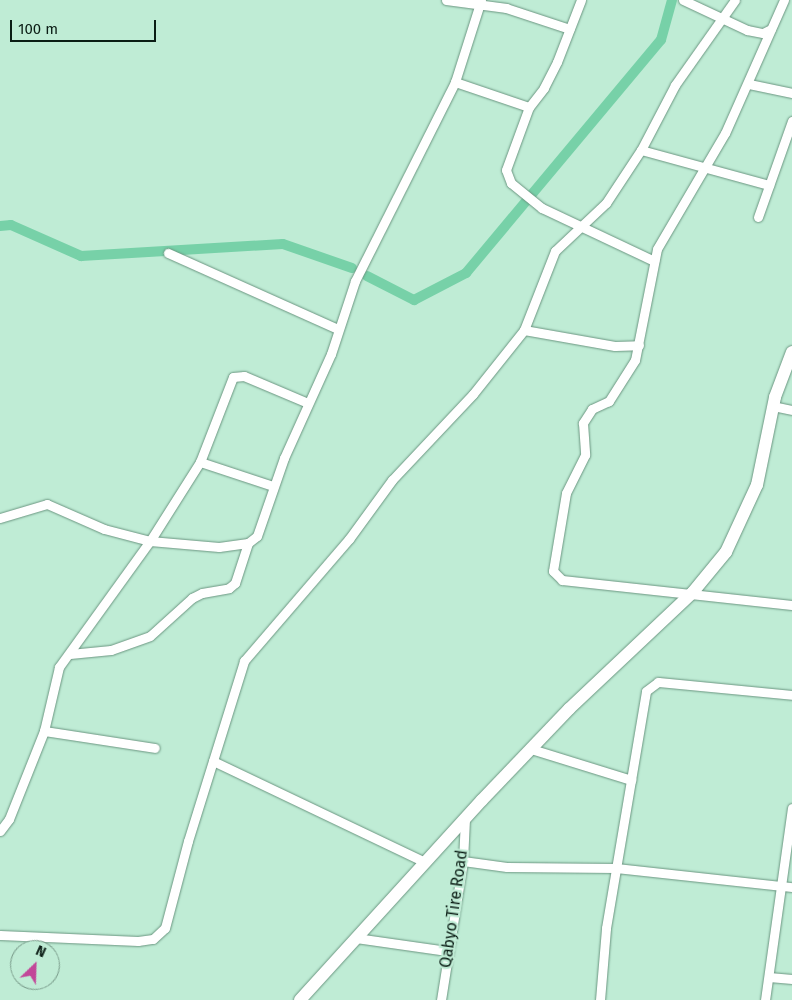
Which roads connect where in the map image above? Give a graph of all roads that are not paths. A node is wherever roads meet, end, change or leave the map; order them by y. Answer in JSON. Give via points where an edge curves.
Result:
{"nodes":[{"id":1,"x":446,"y":0,"type":"edge"},
{"id":2,"x":581,"y":0,"type":"edge"},
{"id":3,"x":683,"y":0,"type":"edge"},
{"id":4,"x":735,"y":0,"type":"edge"},
{"id":5,"x":784,"y":0,"type":"edge"},
{"id":6,"x":480,"y":2,"type":"edge"},
{"id":7,"x":723,"y":18,"type":"junction"},
{"id":8,"x":570,"y":29,"type":"junction"},
{"id":9,"x":771,"y":29,"type":"junction"},
{"id":10,"x":455,"y":82,"type":"junction"},
{"id":11,"x":749,"y":84,"type":"junction"},
{"id":12,"x":792,"y":93,"type":"edge"},
{"id":13,"x":529,"y":107,"type":"junction"},
{"id":14,"x":792,"y":121,"type":"edge"},
{"id":15,"x":640,"y":150,"type":"junction"},
{"id":16,"x":705,"y":166,"type":"junction"},
{"id":17,"x":769,"y":185,"type":"junction"},
{"id":18,"x":758,"y":217,"type":"dead end"},
{"id":19,"x":583,"y":224,"type":"junction"},
{"id":20,"x":168,"y":253,"type":"dead end"},
{"id":21,"x":654,"y":261,"type":"junction"},
{"id":22,"x":338,"y":329,"type":"junction"},
{"id":23,"x":524,"y":330,"type":"junction"},
{"id":24,"x":639,"y":345,"type":"junction"},
{"id":25,"x":792,"y":352,"type":"edge"},
{"id":26,"x":308,"y":403,"type":"junction"},
{"id":27,"x":773,"y":406,"type":"junction"},
{"id":28,"x":792,"y":410,"type":"edge"},
{"id":29,"x":200,"y":462,"type":"junction"},
{"id":30,"x":273,"y":486,"type":"junction"},
{"id":31,"x":0,"y":518,"type":"edge"},
{"id":32,"x":150,"y":541,"type":"junction"},
{"id":33,"x":248,"y":543,"type":"junction"},
{"id":34,"x":693,"y":592,"type":"junction"},
{"id":35,"x":792,"y":605,"type":"edge"},
{"id":36,"x":70,"y":654,"type":"junction"},
{"id":37,"x":792,"y":695,"type":"edge"},
{"id":38,"x":44,"y":731,"type":"junction"},
{"id":39,"x":155,"y":748,"type":"dead end"},
{"id":40,"x":531,"y":749,"type":"junction"},
{"id":41,"x":213,"y":761,"type":"junction"},
{"id":42,"x":631,"y":780,"type":"junction"},
{"id":43,"x":792,"y":808,"type":"edge"},
{"id":44,"x":465,"y":818,"type":"junction"},
{"id":45,"x":0,"y":831,"type":"edge"},
{"id":46,"x":463,"y":861,"type":"junction"},
{"id":47,"x":425,"y":862,"type":"junction"},
{"id":48,"x":616,"y":868,"type":"junction"},
{"id":49,"x":782,"y":886,"type":"junction"},
{"id":50,"x":792,"y":887,"type":"edge"},
{"id":51,"x":0,"y":935,"type":"edge"},
{"id":52,"x":356,"y":938,"type":"junction"},
{"id":53,"x":447,"y":952,"type":"junction"},
{"id":54,"x":769,"y":977,"type":"junction"},
{"id":55,"x":792,"y":979,"type":"edge"},
{"id":56,"x":300,"y":1000,"type":"edge"},
{"id":57,"x":441,"y":1000,"type":"edge"},
{"id":58,"x":600,"y":1000,"type":"edge"},
{"id":59,"x":765,"y":1000,"type":"edge"}],
"edges":[{"from":1,"to":6,"type":"street"},
{"from":2,"to":8,"type":"street"},
{"from":3,"to":7,"type":"street"},
{"from":4,"to":7,"type":"street"},
{"from":5,"to":9,"type":"street"},
{"from":6,"to":8,"type":"street"},
{"from":6,"to":10,"type":"street"},
{"from":7,"to":9,"type":"street","via":[[756,33]]},
{"from":7,"to":15,"type":"street","via":[[675,85]]},
{"from":8,"to":13,"type":"street","via":[[544,88]]},
{"from":9,"to":11,"type":"street"},
{"from":10,"to":13,"type":"street"},
{"from":10,"to":22,"type":"street","via":[[355,281]]},
{"from":11,"to":12,"type":"street"},
{"from":11,"to":16,"type":"street"},
{"from":13,"to":19,"type":"street","via":[[506,170],[513,184],[542,208]]},
{"from":14,"to":17,"type":"street"},
{"from":15,"to":16,"type":"street"},
{"from":15,"to":19,"type":"street","via":[[606,203]]},
{"from":16,"to":17,"type":"street"},
{"from":16,"to":21,"type":"street","via":[[657,249]]},
{"from":17,"to":18,"type":"street"},
{"from":19,"to":21,"type":"street"},
{"from":19,"to":23,"type":"street","via":[[551,257]]},
{"from":20,"to":22,"type":"street"},
{"from":21,"to":24,"type":"street"},
{"from":22,"to":26,"type":"street","via":[[331,354]]},
{"from":23,"to":24,"type":"street","via":[[615,346]]},
{"from":23,"to":41,"type":"street","via":[[473,394],[392,480],[350,539],[244,661]]},
{"from":24,"to":34,"type":"street","via":[[623,382],[609,401],[592,409],[583,423],[584,455],[566,494],[553,571],[562,580]]},
{"from":25,"to":27,"type":"street"},
{"from":26,"to":29,"type":"street","via":[[244,376],[233,376]]},
{"from":26,"to":30,"type":"street"},
{"from":27,"to":28,"type":"street"},
{"from":27,"to":34,"type":"street","via":[[757,485],[738,530],[726,552]]},
{"from":29,"to":30,"type":"street"},
{"from":29,"to":32,"type":"street"},
{"from":30,"to":33,"type":"street","via":[[257,536]]},
{"from":31,"to":32,"type":"street","via":[[47,504],[104,529]]},
{"from":32,"to":33,"type":"street","via":[[219,547]]},
{"from":32,"to":36,"type":"street"},
{"from":33,"to":36,"type":"street","via":[[235,583],[229,588],[192,598],[150,636],[111,650]]},
{"from":34,"to":35,"type":"street"},
{"from":34,"to":40,"type":"street"},
{"from":36,"to":38,"type":"street","via":[[59,667]]},
{"from":37,"to":42,"type":"street","via":[[658,682],[646,691]]},
{"from":38,"to":39,"type":"street"},
{"from":38,"to":45,"type":"street","via":[[9,819]]},
{"from":40,"to":42,"type":"street"},
{"from":40,"to":44,"type":"street"},
{"from":41,"to":47,"type":"street"},
{"from":41,"to":51,"type":"street","via":[[164,928],[153,939]]},
{"from":42,"to":48,"type":"street"},
{"from":43,"to":49,"type":"street"},
{"from":44,"to":46,"type":"street","name":"Qabyo Tire Road"},
{"from":44,"to":47,"type":"street"},
{"from":46,"to":48,"type":"street","via":[[508,866]]},
{"from":46,"to":53,"type":"street","name":"Qabyo Tire Road"},
{"from":47,"to":52,"type":"street"},
{"from":48,"to":49,"type":"street"},
{"from":48,"to":58,"type":"street","via":[[606,928]]},
{"from":49,"to":50,"type":"street"},
{"from":49,"to":54,"type":"street"},
{"from":52,"to":53,"type":"street"},
{"from":52,"to":56,"type":"street"},
{"from":53,"to":57,"type":"street","name":"Qabyo Tire Road"},
{"from":54,"to":55,"type":"street"},
{"from":54,"to":59,"type":"street"}]}
